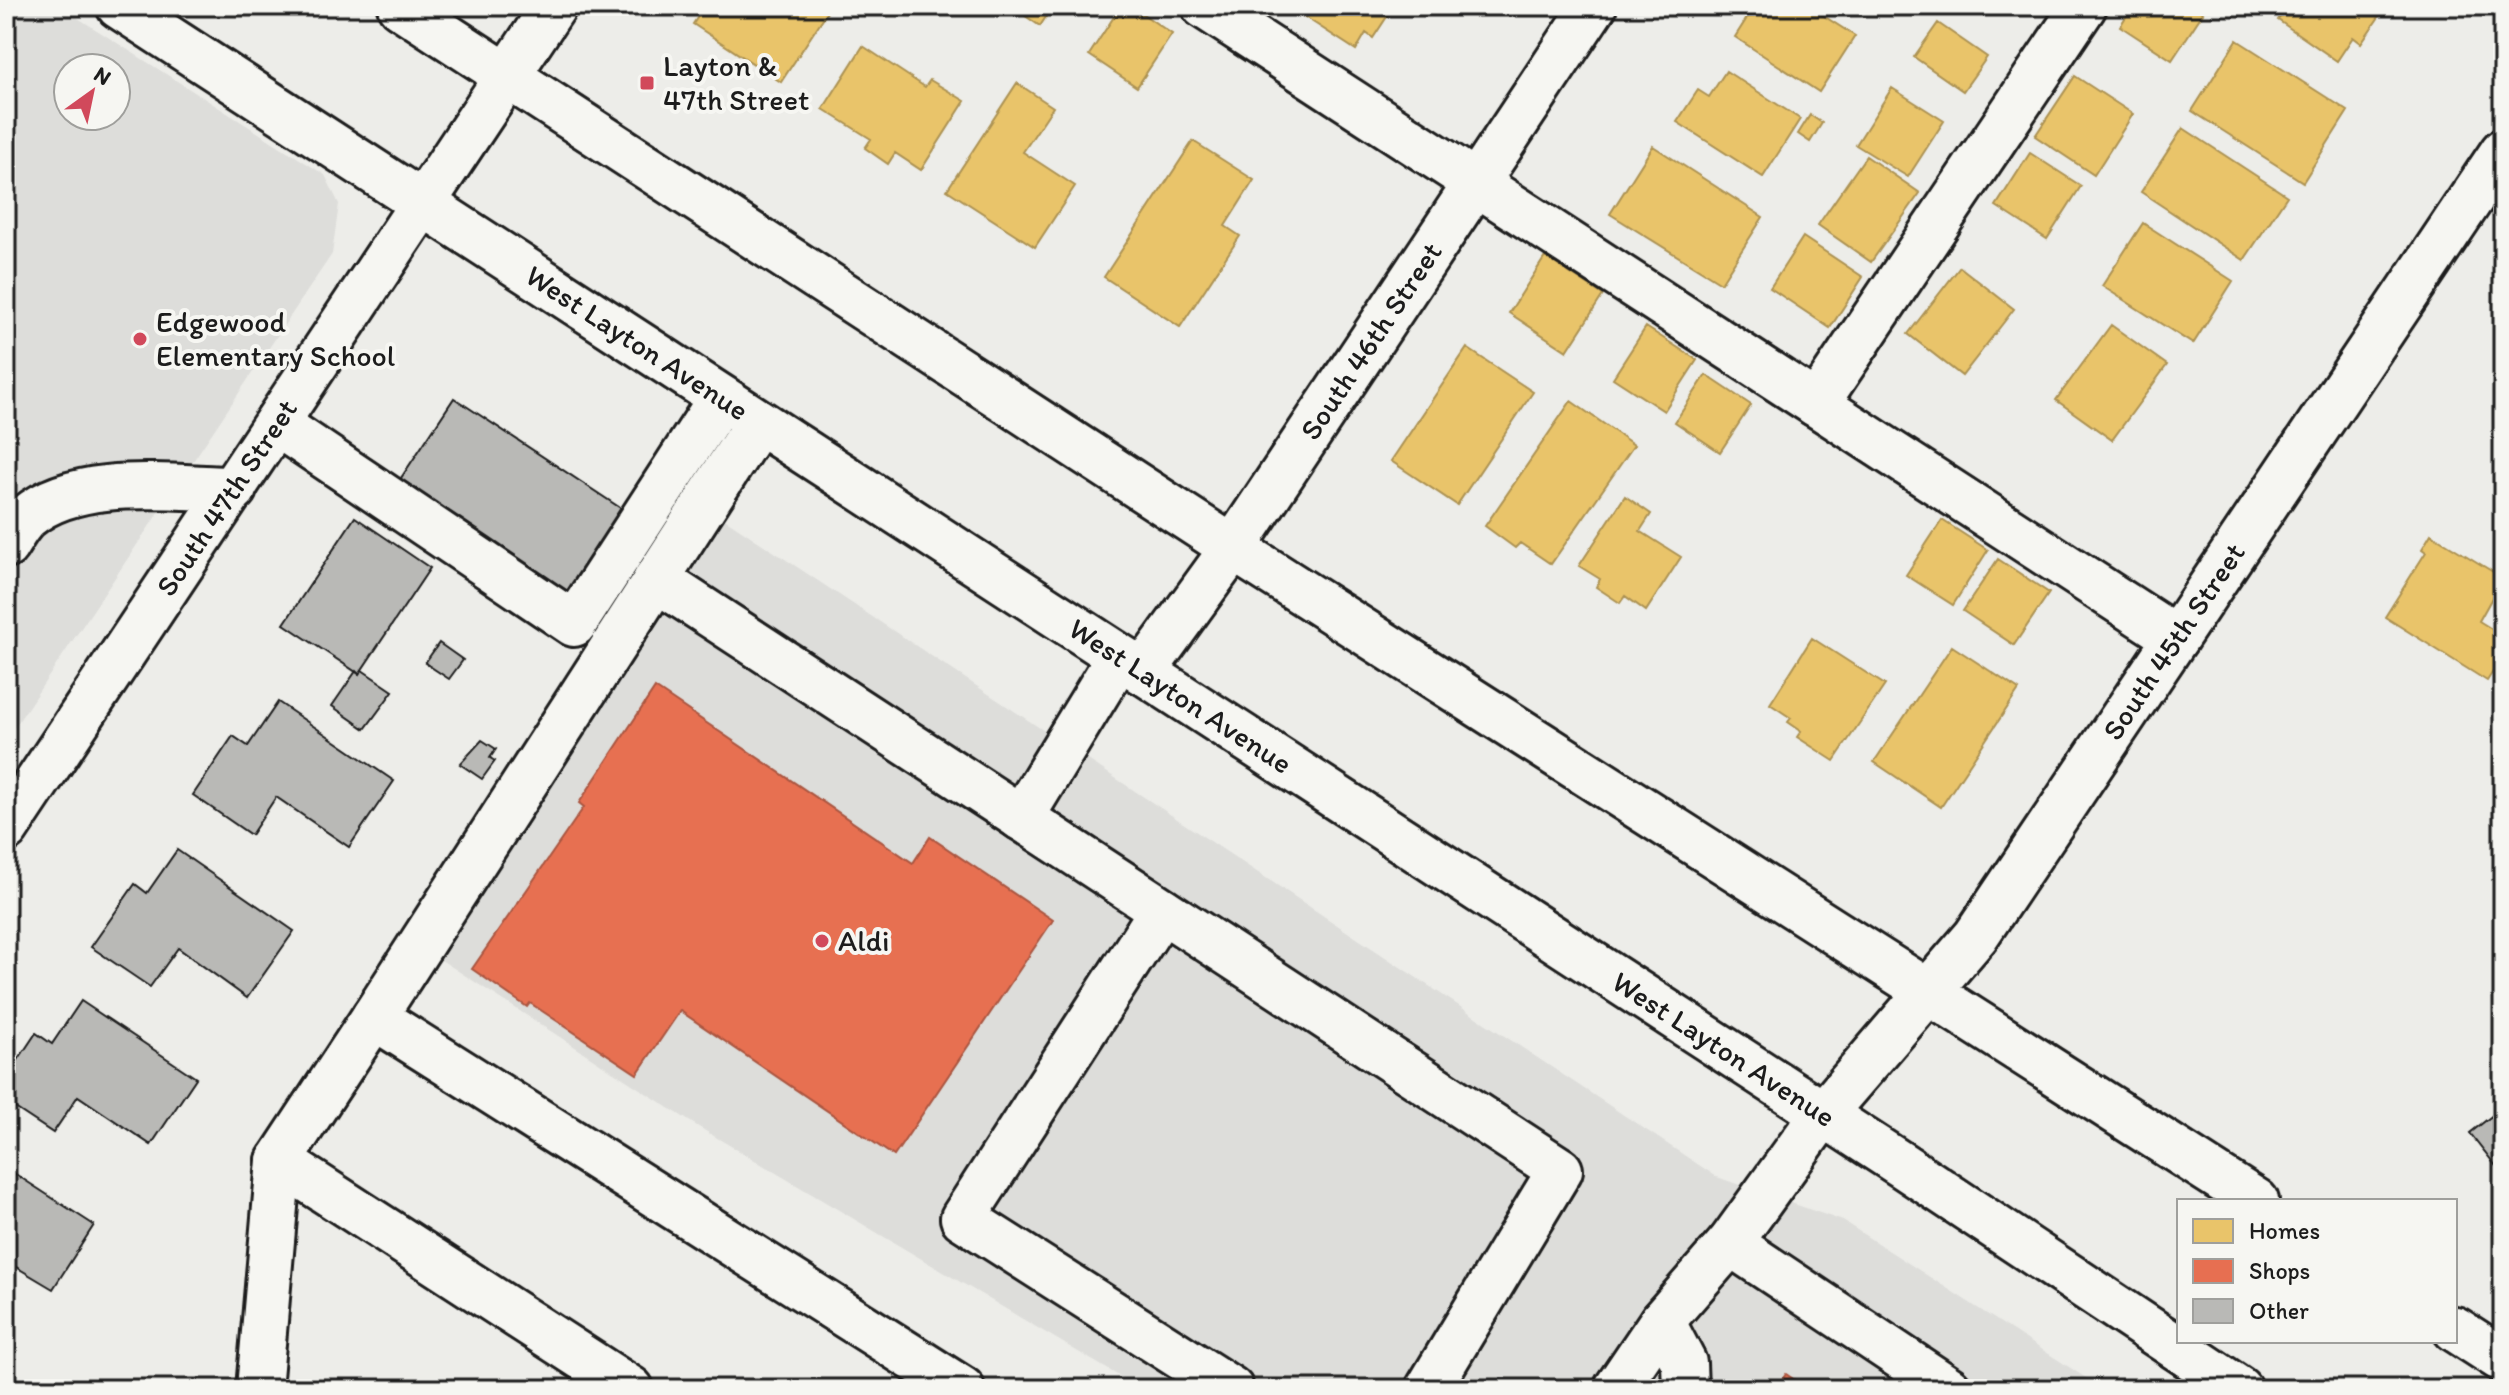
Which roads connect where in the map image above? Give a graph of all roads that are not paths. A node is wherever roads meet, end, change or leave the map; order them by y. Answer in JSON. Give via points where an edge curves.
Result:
{"nodes":[{"id":1,"x":119,"y":6,"type":"edge"},
{"id":2,"x":400,"y":6,"type":"edge"},
{"id":3,"x":554,"y":6,"type":"edge"},
{"id":4,"x":1204,"y":6,"type":"edge"},
{"id":5,"x":1594,"y":6,"type":"edge"},
{"id":6,"x":2084,"y":6,"type":"edge"},
{"id":7,"x":507,"y":76,"type":"junction"},
{"id":8,"x":2503,"y":151,"type":"edge"},
{"id":9,"x":1476,"y":183,"type":"junction"},
{"id":10,"x":424,"y":205,"type":"junction"},
{"id":11,"x":721,"y":398,"type":"junction"},
{"id":12,"x":1816,"y":404,"type":"junction"},
{"id":13,"x":758,"y":422,"type":"junction"},
{"id":14,"x":277,"y":424,"type":"junction"},
{"id":15,"x":234,"y":489,"type":"junction"},
{"id":16,"x":6,"y":546,"type":"edge"},
{"id":17,"x":1233,"y":548,"type":"junction"},
{"id":18,"x":656,"y":579,"type":"junction"},
{"id":19,"x":2176,"y":638,"type":"junction"},
{"id":20,"x":1131,"y":665,"type":"junction"},
{"id":21,"x":1021,"y":818,"type":"junction"},
{"id":22,"x":6,"y":829,"type":"edge"},
{"id":23,"x":1162,"y":910,"type":"junction"},
{"id":24,"x":1930,"y":992,"type":"junction"},
{"id":25,"x":374,"y":1017,"type":"junction"},
{"id":26,"x":1823,"y":1114,"type":"junction"},
{"id":27,"x":279,"y":1161,"type":"junction"},
{"id":28,"x":2253,"y":1199,"type":"edge"},
{"id":29,"x":1730,"y":1243,"type":"junction"},
{"id":30,"x":2076,"y":1280,"type":"junction"},
{"id":31,"x":1662,"y":1321,"type":"junction"},
{"id":32,"x":2457,"y":1330,"type":"edge"},
{"id":33,"x":2503,"y":1360,"type":"edge"},
{"id":34,"x":259,"y":1389,"type":"edge"},
{"id":35,"x":631,"y":1389,"type":"edge"},
{"id":36,"x":962,"y":1389,"type":"edge"},
{"id":37,"x":1231,"y":1389,"type":"edge"},
{"id":38,"x":1428,"y":1389,"type":"edge"},
{"id":39,"x":1616,"y":1389,"type":"edge"},
{"id":40,"x":1685,"y":1389,"type":"edge"},
{"id":41,"x":1949,"y":1389,"type":"edge"},
{"id":42,"x":2199,"y":1389,"type":"edge"},
{"id":43,"x":2239,"y":1389,"type":"edge"}],
"edges":[{"from":1,"to":10,"type":"main road","name":"West Layton Avenue"},
{"from":2,"to":7,"type":"main road"},
{"from":3,"to":7,"type":"main road","name":"South 47th Street"},
{"from":4,"to":9,"type":"main road"},
{"from":5,"to":9,"type":"main road","name":"South 46th Street"},
{"from":6,"to":12,"type":"main road"},
{"from":7,"to":10,"type":"main road","name":"South 47th Street"},
{"from":7,"to":17,"type":"main road"},
{"from":8,"to":19,"type":"main road","name":"South 45th Street"},
{"from":9,"to":12,"type":"main road"},
{"from":9,"to":17,"type":"main road","name":"South 46th Street"},
{"from":10,"to":11,"type":"main road","name":"West Layton Avenue"},
{"from":10,"to":14,"type":"main road","name":"South 47th Street"},
{"from":11,"to":13,"type":"main road","name":"West Layton Avenue"},
{"from":11,"to":14,"type":"main road","via":[[574,624]]},
{"from":12,"to":19,"type":"main road"},
{"from":13,"to":18,"type":"main road"},
{"from":13,"to":20,"type":"main road","name":"West Layton Avenue"},
{"from":14,"to":15,"type":"main road","name":"South 47th Street"},
{"from":15,"to":16,"type":"main road","via":[[96,487],[26,516]]},
{"from":15,"to":22,"type":"main road","name":"South 47th Street"},
{"from":17,"to":20,"type":"main road","name":"South 46th Street"},
{"from":17,"to":24,"type":"main road"},
{"from":18,"to":21,"type":"main road"},
{"from":18,"to":25,"type":"main road"},
{"from":19,"to":24,"type":"main road","name":"South 45th Street","via":[[1976,936]]},
{"from":20,"to":21,"type":"main road","name":"South 46th Street"},
{"from":20,"to":26,"type":"main road","name":"West Layton Avenue"},
{"from":21,"to":23,"type":"main road"},
{"from":23,"to":37,"type":"main road","via":[[963,1218]]},
{"from":23,"to":38,"type":"main road","via":[[1560,1170]]},
{"from":24,"to":26,"type":"main road","name":"South 45th Street"},
{"from":24,"to":28,"type":"main road"},
{"from":25,"to":27,"type":"main road"},
{"from":25,"to":36,"type":"main road"},
{"from":26,"to":29,"type":"main road","name":"South 45th Street"},
{"from":26,"to":30,"type":"main road","name":"West Layton Avenue"},
{"from":27,"to":34,"type":"main road"},
{"from":27,"to":35,"type":"main road"},
{"from":29,"to":31,"type":"main road","name":"South 45th Street"},
{"from":29,"to":41,"type":"main road"},
{"from":30,"to":42,"type":"main road"},
{"from":30,"to":43,"type":"main road","name":"West Layton Avenue"},
{"from":31,"to":39,"type":"main road","name":"South 45th Street"},
{"from":31,"to":40,"type":"main road","via":[[1684,1363]]},
{"from":32,"to":33,"type":"main road"}]}
